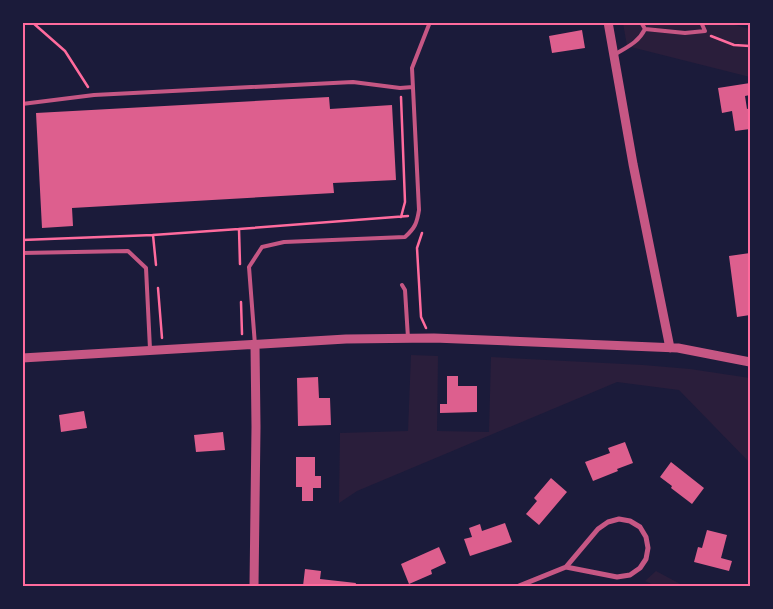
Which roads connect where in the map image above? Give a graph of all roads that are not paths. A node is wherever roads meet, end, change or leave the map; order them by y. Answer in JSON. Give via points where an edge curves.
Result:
{"nodes":[{"id":1,"x":430,"y":22,"type":"edge"},
{"id":2,"x":608,"y":22,"type":"edge"},
{"id":3,"x":641,"y":22,"type":"edge"},
{"id":4,"x":701,"y":22,"type":"edge"},
{"id":5,"x":645,"y":29,"type":"junction"},
{"id":6,"x":614,"y":54,"type":"junction"},
{"id":7,"x":413,"y":87,"type":"junction"},
{"id":8,"x":22,"y":104,"type":"edge"},
{"id":9,"x":22,"y":253,"type":"edge"},
{"id":10,"x":402,"y":285,"type":"dead end"},
{"id":11,"x":408,"y":338,"type":"junction"},
{"id":12,"x":255,"y":345,"type":"junction"},
{"id":13,"x":670,"y":348,"type":"junction"},
{"id":14,"x":150,"y":351,"type":"junction"},
{"id":15,"x":22,"y":358,"type":"edge"},
{"id":16,"x":750,"y":362,"type":"edge"},
{"id":17,"x":566,"y":567,"type":"junction"},
{"id":18,"x":254,"y":586,"type":"edge"},
{"id":19,"x":519,"y":586,"type":"edge"}],
"edges":[{"from":1,"to":7,"type":"lane","via":[[412,68]]},
{"from":2,"to":6,"type":"street"},
{"from":3,"to":5,"type":"lane"},
{"from":4,"to":5,"type":"lane","via":[[705,32]]},
{"from":5,"to":6,"type":"lane","via":[[636,42]]},
{"from":6,"to":13,"type":"street"},
{"from":7,"to":8,"type":"lane","via":[[353,82],[94,95]]},
{"from":7,"to":12,"type":"lane","via":[[418,210],[413,230],[405,236],[284,242],[262,247],[249,267]]},
{"from":9,"to":14,"type":"lane","via":[[128,251],[146,268]]},
{"from":10,"to":11,"type":"lane"},
{"from":11,"to":12,"type":"street"},
{"from":11,"to":13,"type":"street"},
{"from":12,"to":14,"type":"street"},
{"from":12,"to":18,"type":"street"},
{"from":13,"to":16,"type":"street"},
{"from":14,"to":15,"type":"street"},
{"from":17,"to":17,"type":"street","via":[[617,577],[630,575],[646,559],[646,536],[630,521],[608,522],[598,529]]},
{"from":17,"to":19,"type":"street"}]}
